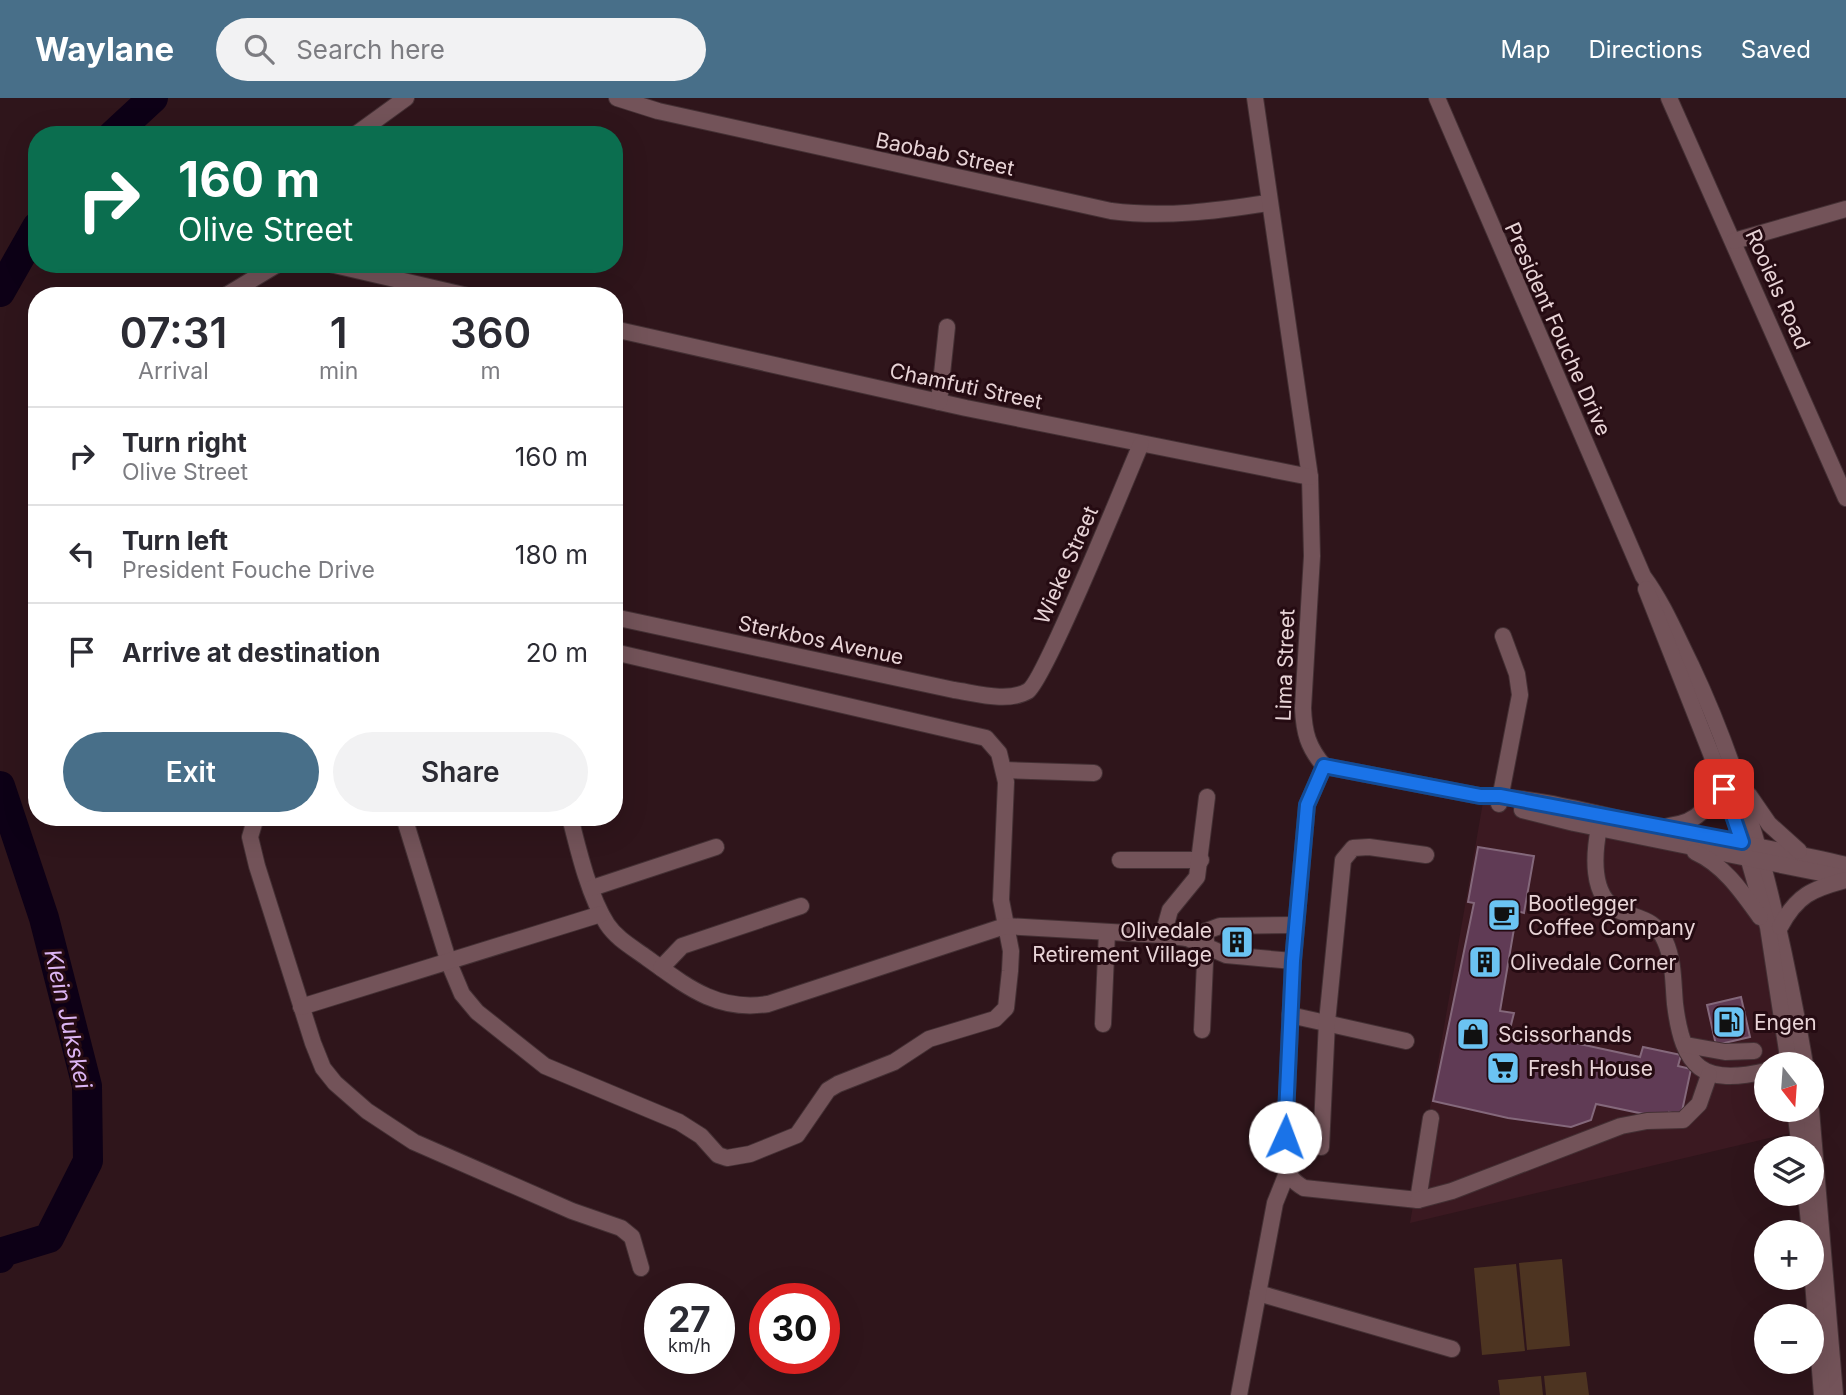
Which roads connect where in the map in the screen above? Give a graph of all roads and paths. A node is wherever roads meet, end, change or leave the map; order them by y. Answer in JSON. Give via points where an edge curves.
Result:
{"nodes":[{"id":1,"x":406,"y":98,"type":"edge"},
{"id":2,"x":617,"y":98,"type":"edge"},
{"id":3,"x":1255,"y":98,"type":"edge"},
{"id":4,"x":1437,"y":98,"type":"edge"},
{"id":5,"x":1669,"y":98,"type":"edge"},
{"id":6,"x":367,"y":126,"type":"edge"},
{"id":7,"x":1268,"y":202,"type":"junction"},
{"id":8,"x":1846,"y":209,"type":"edge"},
{"id":9,"x":1734,"y":241,"type":"junction"},
{"id":10,"x":263,"y":273,"type":"edge"},
{"id":11,"x":369,"y":273,"type":"edge"},
{"id":12,"x":240,"y":287,"type":"edge"},
{"id":13,"x":429,"y":287,"type":"edge"},
{"id":14,"x":947,"y":327,"type":"dead end"},
{"id":15,"x":623,"y":331,"type":"edge"},
{"id":16,"x":939,"y":402,"type":"junction"},
{"id":17,"x":1141,"y":444,"type":"junction"},
{"id":18,"x":1310,"y":477,"type":"junction"},
{"id":19,"x":1845,"y":491,"type":"edge"},
{"id":20,"x":623,"y":619,"type":"edge"},
{"id":21,"x":1503,"y":636,"type":"dead end"},
{"id":22,"x":623,"y":654,"type":"edge"},
{"id":23,"x":1019,"y":694,"type":"joint"},
{"id":24,"x":1324,"y":766,"type":"junction"},
{"id":25,"x":1004,"y":770,"type":"junction"},
{"id":26,"x":1726,"y":771,"type":"junction"},
{"id":27,"x":1094,"y":773,"type":"dead end"},
{"id":28,"x":1207,"y":797,"type":"dead end"},
{"id":29,"x":1499,"y":800,"type":"junction"},
{"id":30,"x":253,"y":826,"type":"edge"},
{"id":31,"x":407,"y":826,"type":"edge"},
{"id":32,"x":573,"y":826,"type":"edge"},
{"id":33,"x":1600,"y":828,"type":"junction"},
{"id":34,"x":1658,"y":834,"type":"junction"},
{"id":35,"x":716,"y":847,"type":"dead end"},
{"id":36,"x":1753,"y":851,"type":"junction"},
{"id":37,"x":1801,"y":853,"type":"junction"},
{"id":38,"x":1426,"y":855,"type":"dead end"},
{"id":39,"x":1121,"y":860,"type":"dead end"},
{"id":40,"x":1201,"y":860,"type":"junction"},
{"id":41,"x":1846,"y":865,"type":"edge"},
{"id":42,"x":1846,"y":879,"type":"edge"},
{"id":43,"x":592,"y":888,"type":"junction"},
{"id":44,"x":801,"y":906,"type":"dead end"},
{"id":45,"x":601,"y":914,"type":"junction"},
{"id":46,"x":1296,"y":925,"type":"junction"},
{"id":47,"x":1005,"y":926,"type":"junction"},
{"id":48,"x":1774,"y":927,"type":"junction"},
{"id":49,"x":1107,"y":932,"type":"junction"},
{"id":50,"x":1163,"y":935,"type":"junction"},
{"id":51,"x":1206,"y":939,"type":"junction"},
{"id":52,"x":1293,"y":961,"type":"junction"},
{"id":53,"x":449,"y":962,"type":"junction"},
{"id":54,"x":661,"y":968,"type":"junction"},
{"id":55,"x":301,"y":1007,"type":"junction"},
{"id":56,"x":1290,"y":1015,"type":"junction"},
{"id":57,"x":1327,"y":1022,"type":"junction"},
{"id":58,"x":1103,"y":1024,"type":"dead end"},
{"id":59,"x":1202,"y":1031,"type":"dead end"},
{"id":60,"x":1406,"y":1041,"type":"dead end"},
{"id":61,"x":1686,"y":1045,"type":"junction"},
{"id":62,"x":1786,"y":1045,"type":"junction"},
{"id":63,"x":1754,"y":1051,"type":"dead end"},
{"id":64,"x":1780,"y":1052,"type":"edge"},
{"id":65,"x":1787,"y":1052,"type":"edge"},
{"id":66,"x":1802,"y":1052,"type":"edge"},
{"id":67,"x":1754,"y":1073,"type":"edge"},
{"id":68,"x":1709,"y":1075,"type":"junction"},
{"id":69,"x":1432,"y":1118,"type":"dead end"},
{"id":70,"x":1812,"y":1122,"type":"edge"},
{"id":71,"x":1321,"y":1147,"type":"dead end"},
{"id":72,"x":1287,"y":1173,"type":"junction"},
{"id":73,"x":1418,"y":1200,"type":"junction"},
{"id":74,"x":641,"y":1268,"type":"dead end"},
{"id":75,"x":1814,"y":1290,"type":"edge"},
{"id":76,"x":1258,"y":1293,"type":"junction"},
{"id":77,"x":1452,"y":1349,"type":"dead end"},
{"id":78,"x":1239,"y":1395,"type":"edge"},
{"id":79,"x":1822,"y":1395,"type":"edge"},
{"id":80,"x":1835,"y":1395,"type":"edge"}],
"edges":[{"from":1,"to":6,"type":"street"},
{"from":2,"to":7,"type":"street","name":"Baobab Street","via":[[685,118],[1111,211],[1187,215]]},
{"from":3,"to":7,"type":"street","name":"Lima Street"},
{"from":4,"to":26,"type":"street","name":"President Fouche Drive","via":[[1643,576],[1648,599]]},
{"from":5,"to":9,"type":"street","name":"Rooiels Road"},
{"from":7,"to":18,"type":"street","name":"Lima Street"},
{"from":8,"to":9,"type":"street"},
{"from":9,"to":19,"type":"street","name":"Rooiels Road"},
{"from":10,"to":12,"type":"street"},
{"from":11,"to":13,"type":"street"},
{"from":14,"to":16,"type":"street"},
{"from":15,"to":16,"type":"street","name":"Chamfuti Street"},
{"from":16,"to":17,"type":"street","name":"Chamfuti Street"},
{"from":17,"to":18,"type":"street","name":"Chamfuti Street"},
{"from":17,"to":23,"type":"street","name":"Wieke Street","via":[[1040,674],[1034,685]]},
{"from":18,"to":24,"type":"street","name":"Lima Street","via":[[1312,556],[1304,733]]},
{"from":20,"to":23,"type":"street","name":"Sterkbos Avenue","via":[[954,690]]},
{"from":21,"to":29,"type":"street","via":[[1520,695]]},
{"from":22,"to":25,"type":"street","via":[[986,738],[999,753]]},
{"from":24,"to":29,"type":"street"},
{"from":24,"to":46,"type":"street","via":[[1307,805]]},
{"from":25,"to":27,"type":"street"},
{"from":25,"to":47,"type":"street","via":[[1001,900]]},
{"from":26,"to":34,"type":"street","via":[[1702,814]]},
{"from":26,"to":36,"type":"street","name":"President Fouche Drive"},
{"from":26,"to":37,"type":"street","via":[[1762,816]]},
{"from":28,"to":40,"type":"street"},
{"from":29,"to":33,"type":"street"},
{"from":29,"to":34,"type":"street"},
{"from":30,"to":55,"type":"street","via":[[250,837]]},
{"from":31,"to":53,"type":"street"},
{"from":32,"to":43,"type":"street"},
{"from":33,"to":34,"type":"street"},
{"from":33,"to":61,"type":"street","via":[[1599,890],[1607,904],[1647,919],[1665,940]]},
{"from":34,"to":36,"type":"street"},
{"from":34,"to":48,"type":"street","via":[[1715,864]]},
{"from":35,"to":43,"type":"street"},
{"from":36,"to":37,"type":"street"},
{"from":36,"to":42,"type":"street"},
{"from":36,"to":48,"type":"street","name":"President Fouche Drive"},
{"from":37,"to":41,"type":"street"},
{"from":38,"to":57,"type":"street","via":[[1369,847],[1353,848],[1346,854],[1341,867]]},
{"from":39,"to":40,"type":"street"},
{"from":40,"to":50,"type":"street","via":[[1196,877],[1170,910]]},
{"from":42,"to":48,"type":"street","via":[[1805,894]]},
{"from":43,"to":45,"type":"street"},
{"from":44,"to":54,"type":"street","via":[[682,946]]},
{"from":45,"to":53,"type":"street"},
{"from":45,"to":54,"type":"street","via":[[617,937]]},
{"from":46,"to":51,"type":"street","via":[[1220,926]]},
{"from":46,"to":52,"type":"street"},
{"from":47,"to":49,"type":"street"},
{"from":47,"to":53,"type":"street","via":[[1010,971],[1006,1008],[1000,1016],[929,1039],[894,1062],[838,1084],[828,1090],[797,1135],[737,1157],[718,1155],[701,1136],[679,1122],[545,1066],[477,1012],[462,994]]},
{"from":47,"to":54,"type":"street","via":[[748,1007],[710,999]]},
{"from":48,"to":62,"type":"street","name":"President Fouche Drive"},
{"from":48,"to":66,"type":"street","name":"President Fouche Drive"},
{"from":49,"to":50,"type":"street"},
{"from":49,"to":58,"type":"street"},
{"from":50,"to":51,"type":"street"},
{"from":51,"to":52,"type":"street","via":[[1226,955]]},
{"from":51,"to":59,"type":"street"},
{"from":52,"to":56,"type":"street"},
{"from":53,"to":55,"type":"street"},
{"from":55,"to":74,"type":"street","via":[[323,1068],[367,1111],[414,1142],[621,1228],[632,1237]]},
{"from":56,"to":57,"type":"street"},
{"from":56,"to":72,"type":"street"},
{"from":57,"to":60,"type":"street"},
{"from":57,"to":71,"type":"street"},
{"from":61,"to":63,"type":"street","via":[[1725,1052]]},
{"from":61,"to":68,"type":"street"},
{"from":62,"to":64,"type":"street"},
{"from":62,"to":65,"type":"street","name":"President Fouche Drive"},
{"from":67,"to":68,"type":"street","via":[[1732,1078]]},
{"from":68,"to":73,"type":"street","via":[[1699,1104],[1683,1120],[1620,1126]]},
{"from":69,"to":73,"type":"street"},
{"from":70,"to":80,"type":"street"},
{"from":72,"to":73,"type":"street","via":[[1304,1188]]},
{"from":72,"to":76,"type":"street","via":[[1275,1203]]},
{"from":75,"to":79,"type":"street"},
{"from":76,"to":77,"type":"street"},
{"from":76,"to":78,"type":"street"}]}
